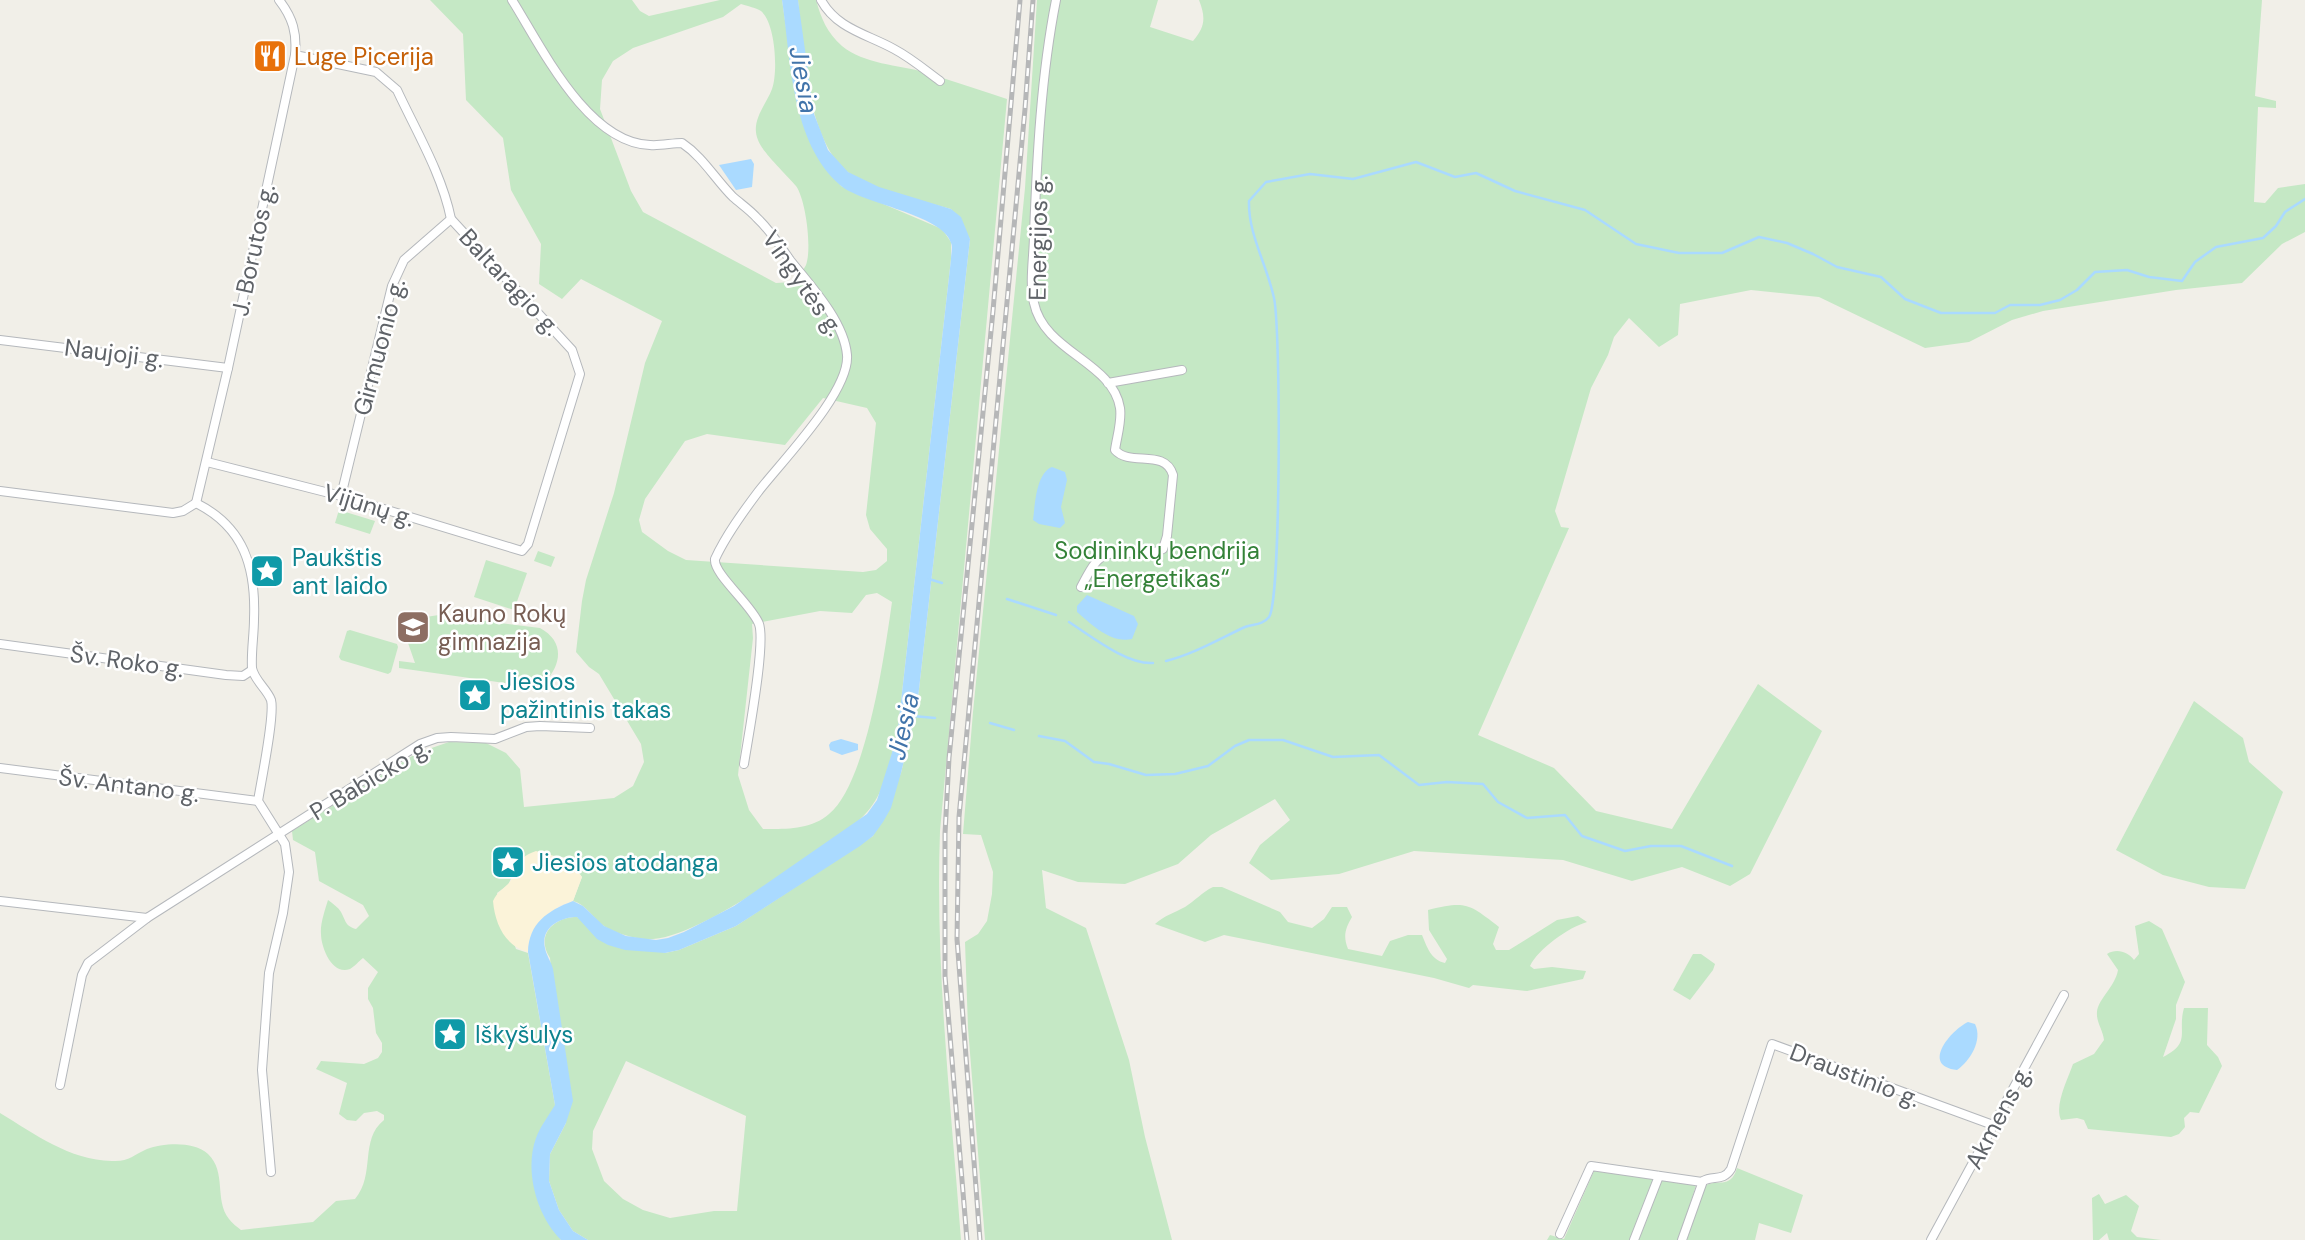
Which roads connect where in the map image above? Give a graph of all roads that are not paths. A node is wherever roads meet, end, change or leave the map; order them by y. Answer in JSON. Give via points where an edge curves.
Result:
{"nodes":[{"id":1,"x":279,"y":0,"type":"edge"},
{"id":2,"x":512,"y":0,"type":"edge"},
{"id":3,"x":821,"y":0,"type":"edge"},
{"id":4,"x":1056,"y":0,"type":"edge"},
{"id":5,"x":295,"y":55,"type":"junction"},
{"id":6,"x":940,"y":81,"type":"dead end"},
{"id":7,"x":451,"y":219,"type":"junction"},
{"id":8,"x":0,"y":340,"type":"edge"},
{"id":9,"x":228,"y":368,"type":"junction"},
{"id":10,"x":1182,"y":370,"type":"dead end"},
{"id":11,"x":1108,"y":383,"type":"junction"},
{"id":12,"x":206,"y":462,"type":"junction"},
{"id":13,"x":0,"y":491,"type":"edge"},
{"id":14,"x":341,"y":496,"type":"junction"},
{"id":15,"x":196,"y":503,"type":"junction"},
{"id":16,"x":528,"y":544,"type":"joint"},
{"id":17,"x":1081,"y":587,"type":"dead end"},
{"id":18,"x":0,"y":644,"type":"edge"},
{"id":19,"x":252,"y":670,"type":"junction"},
{"id":20,"x":590,"y":728,"type":"dead end"},
{"id":21,"x":744,"y":764,"type":"dead end"},
{"id":22,"x":0,"y":768,"type":"edge"},
{"id":23,"x":258,"y":801,"type":"junction"},
{"id":24,"x":278,"y":834,"type":"junction"},
{"id":25,"x":0,"y":901,"type":"edge"},
{"id":26,"x":148,"y":918,"type":"junction"},
{"id":27,"x":2064,"y":995,"type":"dead end"},
{"id":28,"x":60,"y":1084,"type":"dead end"},
{"id":29,"x":1993,"y":1125,"type":"junction"},
{"id":30,"x":271,"y":1172,"type":"dead end"},
{"id":31,"x":1659,"y":1176,"type":"junction"},
{"id":32,"x":1702,"y":1182,"type":"junction"},
{"id":33,"x":1560,"y":1234,"type":"dead end"},
{"id":34,"x":1634,"y":1240,"type":"edge"},
{"id":35,"x":1682,"y":1240,"type":"edge"},
{"id":36,"x":1931,"y":1240,"type":"edge"}],
"edges":[{"from":1,"to":5,"type":"street","name":"J. Borutos g.","via":[[295,29]]},
{"from":2,"to":21,"type":"street","name":"Vingytės g.","via":[[577,101],[599,123],[628,141],[682,143],[694,151],[759,219],[831,314],[844,342],[847,357],[835,392],[757,493],[715,559],[715,568],[760,625]]},
{"from":3,"to":6,"type":"street","via":[[834,19],[898,51]]},
{"from":4,"to":11,"type":"street","name":"Energijos g.","via":[[1042,114],[1034,304],[1046,330]]},
{"from":5,"to":7,"type":"street","name":"Baltaragio g.","via":[[376,72],[390,82],[437,176]]},
{"from":5,"to":9,"type":"street","name":"J. Borutos g."},
{"from":7,"to":14,"type":"street","name":"Girmuonio g.","via":[[404,260],[391,286]]},
{"from":7,"to":16,"type":"street","name":"Baltaragio g.","via":[[572,350],[580,374]]},
{"from":8,"to":9,"type":"street","name":"Naujoji g."},
{"from":9,"to":12,"type":"street","name":"J. Borutos g."},
{"from":10,"to":11,"type":"street"},
{"from":11,"to":17,"type":"street","name":"Energijos g.","via":[[1121,410],[1115,450],[1125,457],[1164,461],[1171,469],[1167,536],[1159,551],[1101,556]]},
{"from":12,"to":14,"type":"street","name":"Vijūnų g."},
{"from":12,"to":15,"type":"street","name":"J. Borutos g."},
{"from":13,"to":15,"type":"street","via":[[173,513]]},
{"from":14,"to":16,"type":"street","name":"Vijūnų g.","via":[[517,551]]},
{"from":15,"to":19,"type":"street","via":[[230,526],[248,560],[255,606]]},
{"from":18,"to":19,"type":"street","name":"Šv. Roko g.","via":[[243,676]]},
{"from":19,"to":23,"type":"street","via":[[271,700]]},
{"from":20,"to":24,"type":"street","name":"P. Babicko g.","via":[[540,726],[495,739],[437,738],[420,744]]},
{"from":22,"to":23,"type":"street","name":"Šv. Antano g."},
{"from":23,"to":24,"type":"street"},
{"from":24,"to":26,"type":"street","name":"P. Babicko g."},
{"from":24,"to":30,"type":"street","via":[[285,844],[289,872],[269,973],[262,1070]]},
{"from":25,"to":26,"type":"street"},
{"from":26,"to":28,"type":"street","name":"P. Babicko g.","via":[[88,963]]},
{"from":27,"to":29,"type":"street","name":"Akmens g."},
{"from":29,"to":32,"type":"street","name":"Draustinio g.","via":[[1772,1044],[1731,1169],[1727,1175]]},
{"from":29,"to":36,"type":"street","name":"Akmens g."},
{"from":31,"to":32,"type":"street"},
{"from":31,"to":33,"type":"street","via":[[1591,1166]]},
{"from":31,"to":34,"type":"street"},
{"from":32,"to":35,"type":"street"}]}
